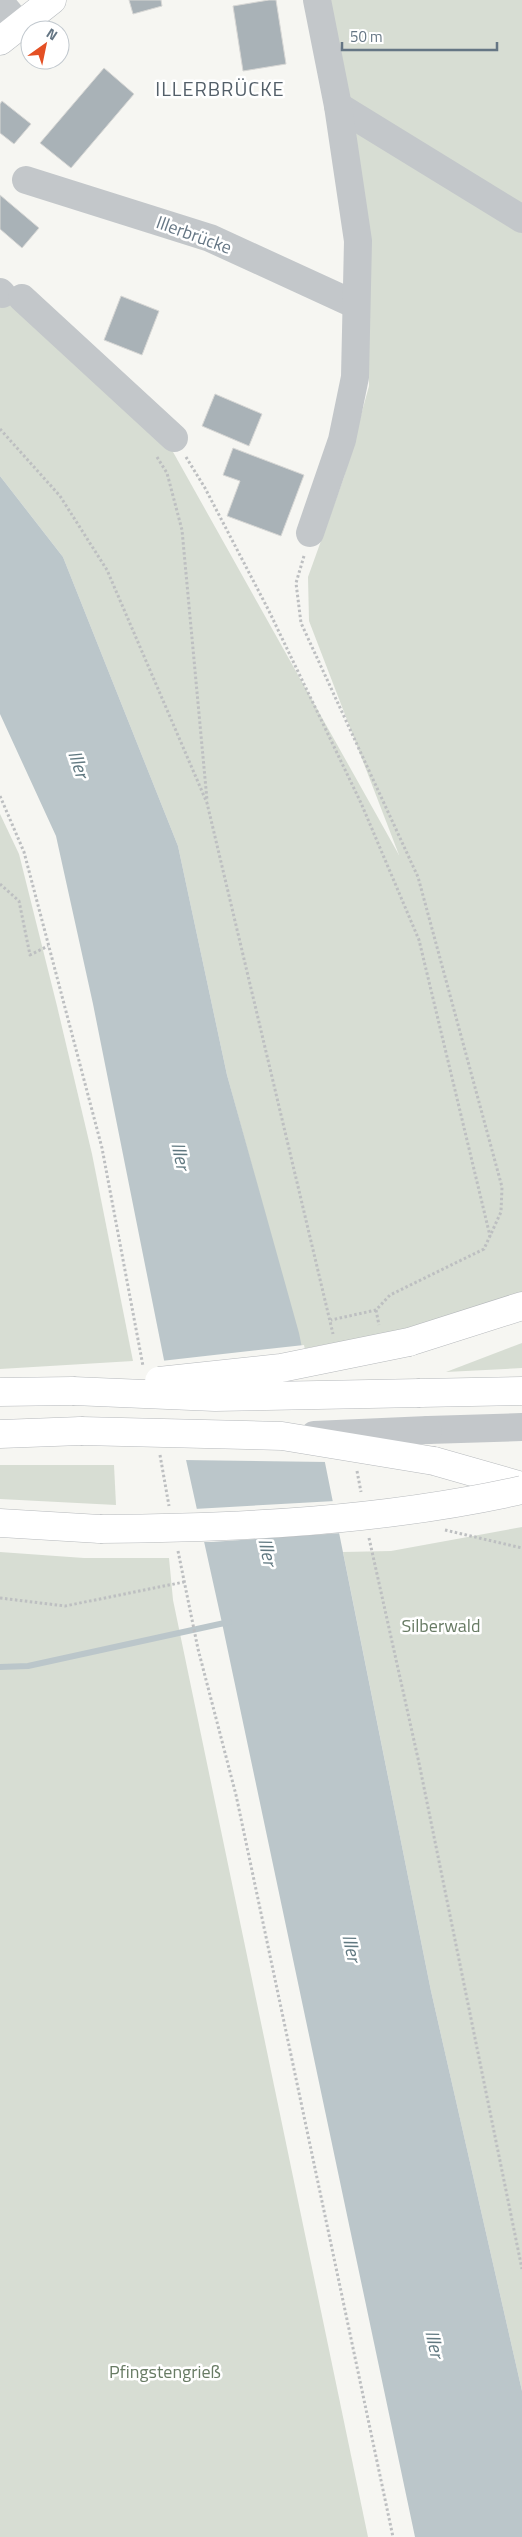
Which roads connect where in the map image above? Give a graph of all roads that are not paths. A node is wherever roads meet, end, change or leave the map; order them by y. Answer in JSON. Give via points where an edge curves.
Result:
{"nodes":[{"id":1,"x":52,"y":0,"type":"edge"},
{"id":2,"x":317,"y":0,"type":"edge"},
{"id":3,"x":0,"y":2,"type":"edge"},
{"id":4,"x":9,"y":33,"type":"edge"},
{"id":5,"x":338,"y":106,"type":"junction"},
{"id":6,"x":26,"y":180,"type":"dead end"},
{"id":7,"x":522,"y":219,"type":"edge"},
{"id":8,"x":8,"y":295,"type":"edge"},
{"id":9,"x":356,"y":305,"type":"junction"},
{"id":10,"x":163,"y":443,"type":"road end"},
{"id":11,"x":310,"y":533,"type":"road end"},
{"id":12,"x":522,"y":1306,"type":"edge"},
{"id":13,"x":73,"y":1391,"type":"junction"},
{"id":14,"x":522,"y":1391,"type":"edge"},
{"id":15,"x":0,"y":1392,"type":"edge"},
{"id":16,"x":522,"y":1427,"type":"edge"},
{"id":17,"x":0,"y":1434,"type":"edge"},
{"id":18,"x":282,"y":1436,"type":"junction"},
{"id":19,"x":518,"y":1484,"type":"edge"},
{"id":20,"x":0,"y":1523,"type":"edge"}],
"edges":[{"from":1,"to":4,"type":"main road"},
{"from":2,"to":5,"type":"street"},
{"from":3,"to":4,"type":"street"},
{"from":5,"to":7,"type":"street"},
{"from":5,"to":9,"type":"street","via":[[358,241]]},
{"from":6,"to":9,"type":"street","name":"Illerbrücke","via":[[210,238]]},
{"from":8,"to":10,"type":"street"},
{"from":9,"to":11,"type":"street","via":[[355,377],[342,440]]},
{"from":12,"to":13,"type":"main road","bridge":true,"via":[[409,1342],[281,1368]]},
{"from":13,"to":14,"type":"main road","bridge":true,"via":[[216,1397]]},
{"from":13,"to":15,"type":"main road"},
{"from":16,"to":18,"type":"street","bridge":true},
{"from":17,"to":18,"type":"main road","bridge":true,"via":[[81,1431]]},
{"from":18,"to":19,"type":"main road","bridge":true,"via":[[434,1461]]},
{"from":19,"to":20,"type":"main road","bridge":true,"via":[[480,1500],[323,1522],[100,1529]]}]}
